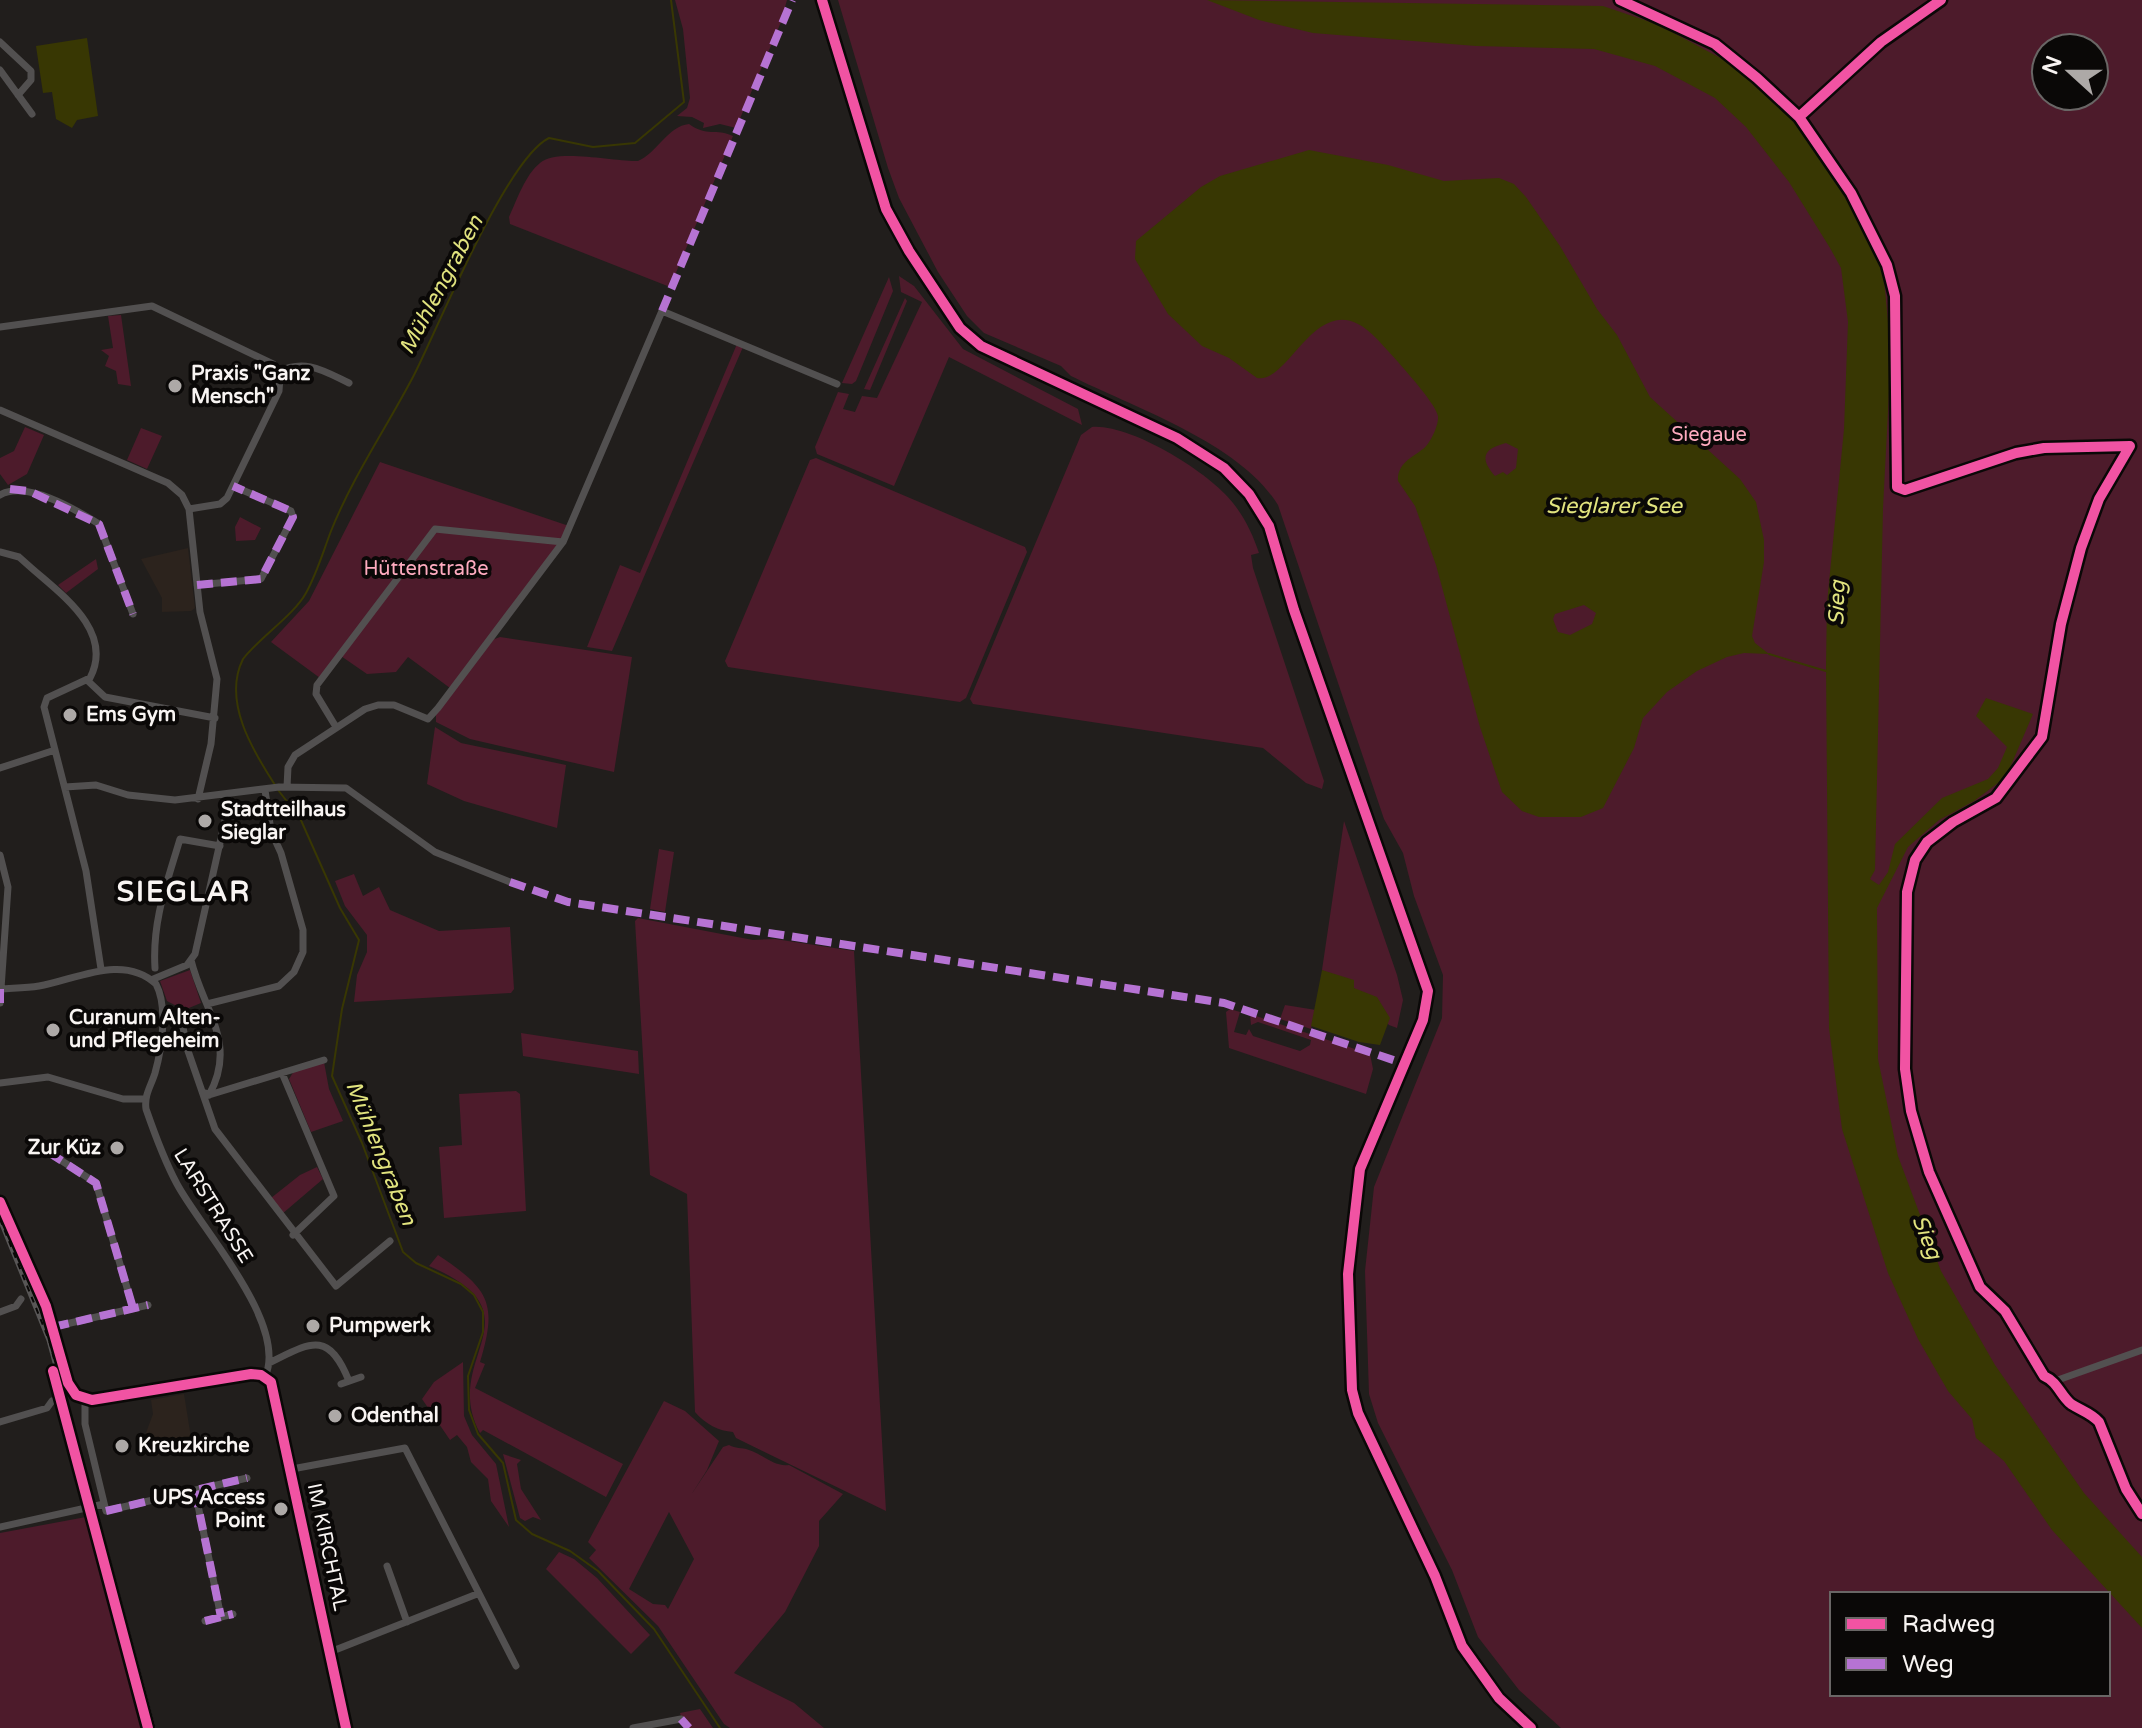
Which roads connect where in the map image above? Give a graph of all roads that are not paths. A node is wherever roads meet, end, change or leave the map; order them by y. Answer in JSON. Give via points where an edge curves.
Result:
{"nodes":[{"id":1,"x":0,"y":42,"type":"edge"},
{"id":2,"x":0,"y":70,"type":"edge"},
{"id":3,"x":18,"y":95,"type":"junction"},
{"id":4,"x":32,"y":114,"type":"dead end"},
{"id":5,"x":0,"y":327,"type":"edge"},
{"id":6,"x":278,"y":372,"type":"junction"},
{"id":7,"x":349,"y":383,"type":"dead end"},
{"id":8,"x":837,"y":384,"type":"dead end"},
{"id":9,"x":0,"y":410,"type":"edge"},
{"id":10,"x":233,"y":486,"type":"junction"},
{"id":11,"x":0,"y":495,"type":"edge"},
{"id":12,"x":189,"y":509,"type":"junction"},
{"id":13,"x":563,"y":542,"type":"junction"},
{"id":14,"x":0,"y":552,"type":"edge"},
{"id":15,"x":197,"y":585,"type":"junction"},
{"id":16,"x":133,"y":614,"type":"dead end"},
{"id":17,"x":88,"y":681,"type":"junction"},
{"id":18,"x":215,"y":718,"type":"junction"},
{"id":19,"x":336,"y":727,"type":"junction"},
{"id":20,"x":55,"y":750,"type":"junction"},
{"id":21,"x":0,"y":768,"type":"edge"},
{"id":22,"x":65,"y":787,"type":"junction"},
{"id":23,"x":276,"y":788,"type":"junction"},
{"id":24,"x":228,"y":794,"type":"junction"},
{"id":25,"x":198,"y":799,"type":"junction"},
{"id":26,"x":220,"y":846,"type":"junction"},
{"id":27,"x":0,"y":855,"type":"edge"},
{"id":28,"x":510,"y":882,"type":"dead end"},
{"id":29,"x":191,"y":960,"type":"junction"},
{"id":30,"x":155,"y":968,"type":"dead end"},
{"id":31,"x":101,"y":969,"type":"junction"},
{"id":32,"x":151,"y":980,"type":"junction"},
{"id":33,"x":0,"y":989,"type":"edge"},
{"id":34,"x":0,"y":1003,"type":"edge"},
{"id":35,"x":207,"y":1004,"type":"junction"},
{"id":36,"x":180,"y":1012,"type":"dead end"},
{"id":37,"x":324,"y":1060,"type":"dead end"},
{"id":38,"x":282,"y":1073,"type":"junction"},
{"id":39,"x":0,"y":1083,"type":"edge"},
{"id":40,"x":207,"y":1094,"type":"junction"},
{"id":41,"x":145,"y":1099,"type":"junction"},
{"id":42,"x":28,"y":1139,"type":"dead end"},
{"id":43,"x":0,"y":1202,"type":"edge"},
{"id":44,"x":293,"y":1235,"type":"junction"},
{"id":45,"x":390,"y":1241,"type":"dead end"},
{"id":46,"x":21,"y":1299,"type":"dead end"},
{"id":47,"x":148,"y":1305,"type":"dead end"},
{"id":48,"x":133,"y":1308,"type":"junction"},
{"id":49,"x":0,"y":1312,"type":"edge"},
{"id":50,"x":53,"y":1327,"type":"junction"},
{"id":51,"x":2142,"y":1350,"type":"edge"},
{"id":52,"x":269,"y":1363,"type":"junction"},
{"id":53,"x":265,"y":1377,"type":"junction"},
{"id":54,"x":361,"y":1377,"type":"dead end"},
{"id":55,"x":2055,"y":1381,"type":"dead end"},
{"id":56,"x":85,"y":1400,"type":"junction"},
{"id":57,"x":52,"y":1401,"type":"dead end"},
{"id":58,"x":0,"y":1422,"type":"edge"},
{"id":59,"x":292,"y":1469,"type":"junction"},
{"id":60,"x":247,"y":1478,"type":"dead end"},
{"id":61,"x":195,"y":1491,"type":"junction"},
{"id":62,"x":105,"y":1507,"type":"junction"},
{"id":63,"x":0,"y":1527,"type":"edge"},
{"id":64,"x":387,"y":1566,"type":"dead end"},
{"id":65,"x":477,"y":1594,"type":"junction"},
{"id":66,"x":233,"y":1614,"type":"dead end"},
{"id":67,"x":221,"y":1617,"type":"junction"},
{"id":68,"x":205,"y":1621,"type":"dead end"},
{"id":69,"x":407,"y":1622,"type":"junction"},
{"id":70,"x":330,"y":1652,"type":"junction"},
{"id":71,"x":516,"y":1666,"type":"dead end"},
{"id":72,"x":681,"y":1719,"type":"dead end"},
{"id":73,"x":346,"y":1728,"type":"edge"},
{"id":74,"x":633,"y":1728,"type":"edge"}],
"edges":[{"from":1,"to":3,"type":"street","via":[[31,71],[31,80]]},
{"from":2,"to":3,"type":"street"},
{"from":3,"to":4,"type":"street"},
{"from":5,"to":6,"type":"street","via":[[152,306],[267,359]]},
{"from":6,"to":7,"type":"street","via":[[308,364]]},
{"from":6,"to":10,"type":"street","via":[[276,398]]},
{"from":8,"to":13,"type":"street","via":[[662,311]]},
{"from":9,"to":12,"type":"street","via":[[168,483]]},
{"from":10,"to":12,"type":"street","via":[[220,504]]},
{"from":10,"to":15,"type":"street","via":[[291,511],[293,517],[261,579]]},
{"from":11,"to":16,"type":"street","via":[[14,488],[29,491],[99,524]]},
{"from":12,"to":15,"type":"street"},
{"from":13,"to":19,"type":"street","via":[[428,719],[394,705],[378,705]]},
{"from":13,"to":19,"type":"street","via":[[435,529],[317,685],[316,694]]},
{"from":14,"to":17,"type":"street","via":[[19,557],[87,621],[96,659]]},
{"from":15,"to":18,"type":"street","via":[[217,679]]},
{"from":17,"to":18,"type":"street","via":[[105,697]]},
{"from":17,"to":20,"type":"street","via":[[44,704]]},
{"from":18,"to":25,"type":"street"},
{"from":19,"to":23,"type":"street","via":[[295,755]]},
{"from":20,"to":21,"type":"street"},
{"from":20,"to":22,"type":"street"},
{"from":22,"to":25,"type":"street","via":[[89,784],[143,798]]},
{"from":22,"to":31,"type":"street","via":[[95,911]]},
{"from":23,"to":24,"type":"street"},
{"from":23,"to":28,"type":"street","via":[[351,789],[435,852]]},
{"from":23,"to":35,"type":"street","via":[[271,831],[303,930],[303,952],[294,972],[279,986]]},
{"from":24,"to":25,"type":"street"},
{"from":24,"to":26,"type":"street"},
{"from":26,"to":29,"type":"street"},
{"from":26,"to":30,"type":"street","via":[[180,839],[156,918]]},
{"from":27,"to":33,"type":"street","via":[[8,887]]},
{"from":29,"to":32,"type":"street"},
{"from":29,"to":35,"type":"street"},
{"from":31,"to":32,"type":"street"},
{"from":31,"to":33,"type":"street","via":[[38,987]]},
{"from":32,"to":41,"type":"street","via":[[160,992],[162,1014],[156,1070]]},
{"from":33,"to":34,"type":"street"},
{"from":35,"to":40,"type":"street","via":[[222,1057]]},
{"from":36,"to":40,"type":"street","via":[[187,1048]]},
{"from":37,"to":38,"type":"street"},
{"from":38,"to":40,"type":"street"},
{"from":38,"to":44,"type":"street","via":[[334,1196]]},
{"from":39,"to":41,"type":"street","via":[[48,1077],[123,1099]]},
{"from":40,"to":44,"type":"street","via":[[215,1129]]},
{"from":41,"to":52,"type":"street","name":"LARSTRASSE","via":[[176,1184],[254,1301]]},
{"from":42,"to":48,"type":"street","via":[[96,1183]]},
{"from":43,"to":50,"type":"street"},
{"from":44,"to":45,"type":"street","via":[[336,1286]]},
{"from":46,"to":49,"type":"street"},
{"from":47,"to":48,"type":"street"},
{"from":48,"to":50,"type":"street"},
{"from":50,"to":56,"type":"street","via":[[68,1383]]},
{"from":51,"to":55,"type":"street"},
{"from":52,"to":53,"type":"street","name":"LARSTRASSE"},
{"from":52,"to":54,"type":"street","via":[[317,1344],[337,1354],[345,1382]]},
{"from":53,"to":56,"type":"street","via":[[251,1374]]},
{"from":53,"to":59,"type":"street","name":"IM KIRCHTAL","via":[[278,1401]]},
{"from":56,"to":62,"type":"street","via":[[85,1424]]},
{"from":57,"to":58,"type":"street","via":[[47,1408]]},
{"from":59,"to":65,"type":"street","via":[[405,1448]]},
{"from":59,"to":70,"type":"street","name":"IM KIRCHTAL"},
{"from":60,"to":61,"type":"street"},
{"from":61,"to":62,"type":"street"},
{"from":61,"to":67,"type":"street"},
{"from":62,"to":63,"type":"street"},
{"from":64,"to":69,"type":"street"},
{"from":65,"to":69,"type":"street"},
{"from":65,"to":71,"type":"street"},
{"from":66,"to":67,"type":"street"},
{"from":67,"to":68,"type":"street"},
{"from":69,"to":70,"type":"street"},
{"from":70,"to":73,"type":"street","name":"IM KIRCHTAL"},
{"from":72,"to":74,"type":"street"}]}
